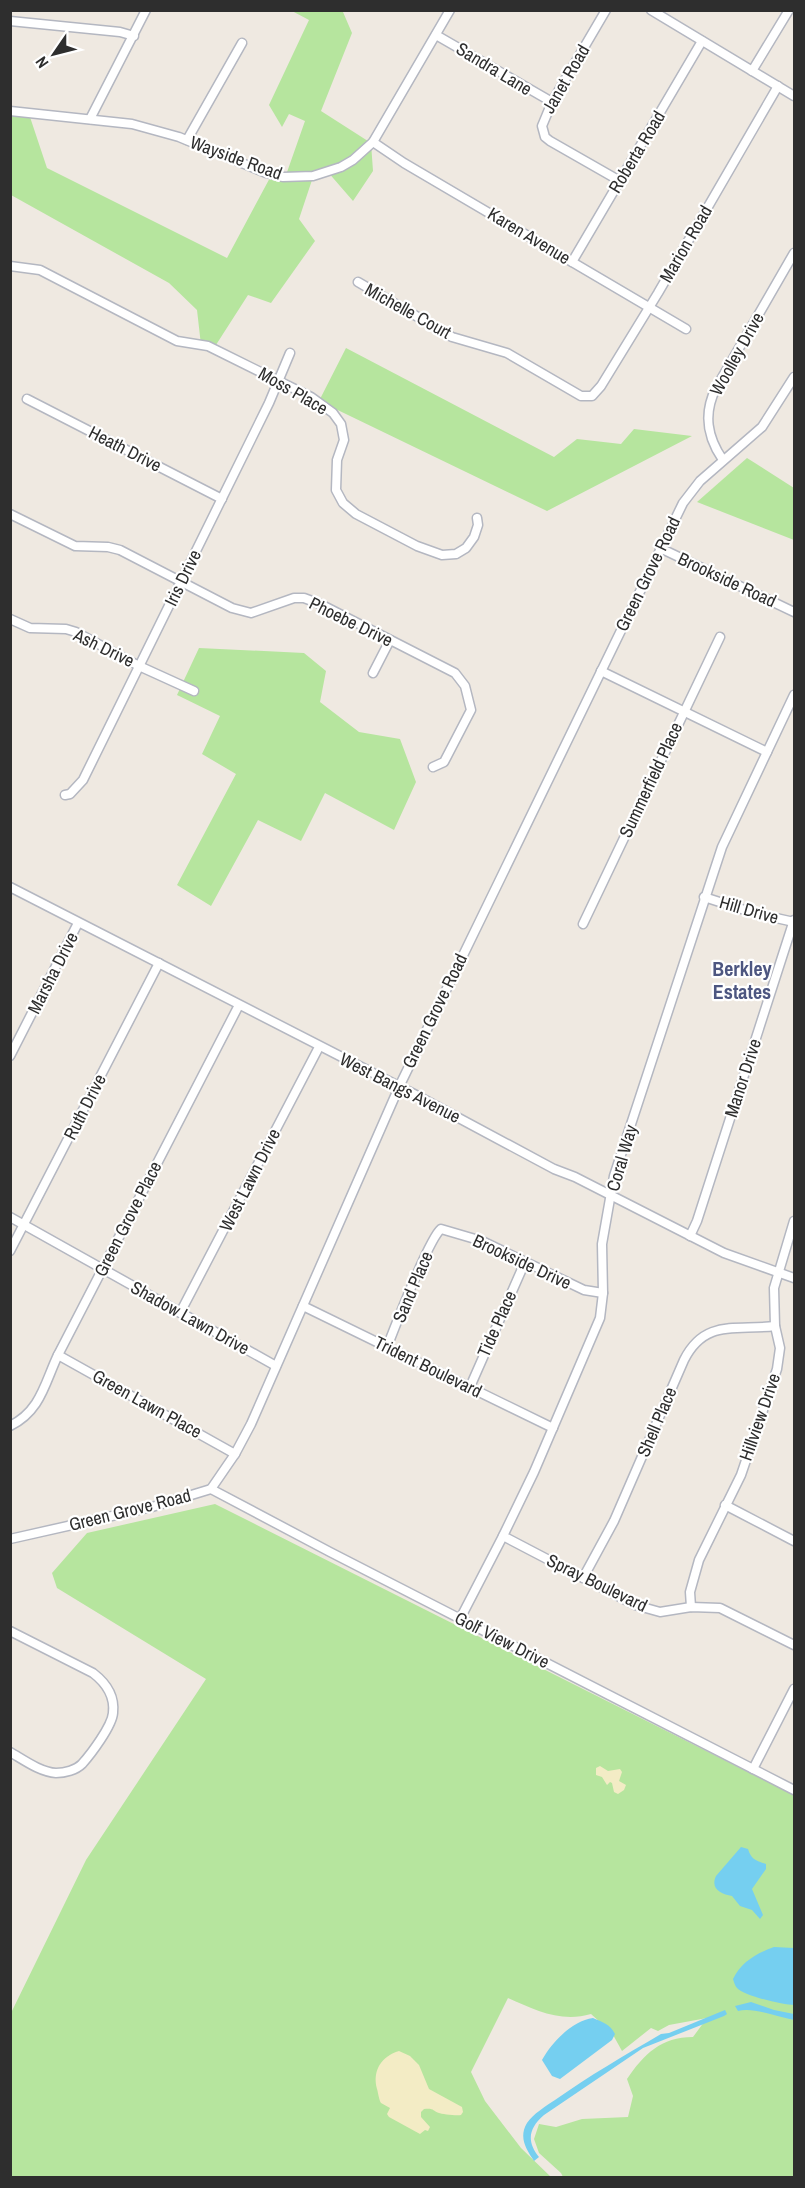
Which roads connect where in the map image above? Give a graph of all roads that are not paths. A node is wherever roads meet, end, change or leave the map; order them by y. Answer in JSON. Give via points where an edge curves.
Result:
{"nodes":[{"id":1,"x":146,"y":10,"type":"edge"},
{"id":2,"x":450,"y":10,"type":"edge"},
{"id":3,"x":606,"y":10,"type":"edge"},
{"id":4,"x":651,"y":10,"type":"edge"},
{"id":5,"x":789,"y":10,"type":"edge"},
{"id":6,"x":10,"y":21,"type":"edge"},
{"id":7,"x":436,"y":35,"type":"junction"},
{"id":8,"x":134,"y":36,"type":"junction"},
{"id":9,"x":702,"y":41,"type":"junction"},
{"id":10,"x":242,"y":43,"type":"dead end"},
{"id":11,"x":752,"y":71,"type":"junction"},
{"id":12,"x":778,"y":86,"type":"junction"},
{"id":13,"x":795,"y":96,"type":"edge"},
{"id":14,"x":552,"y":102,"type":"junction"},
{"id":15,"x":10,"y":111,"type":"edge"},
{"id":16,"x":90,"y":119,"type":"junction"},
{"id":17,"x":187,"y":140,"type":"junction"},
{"id":18,"x":373,"y":142,"type":"junction"},
{"id":19,"x":620,"y":181,"type":"junction"},
{"id":20,"x":795,"y":253,"type":"edge"},
{"id":21,"x":572,"y":262,"type":"junction"},
{"id":22,"x":10,"y":266,"type":"edge"},
{"id":23,"x":358,"y":282,"type":"dead end"},
{"id":24,"x":648,"y":307,"type":"junction"},
{"id":25,"x":686,"y":329,"type":"dead end"},
{"id":26,"x":290,"y":353,"type":"dead end"},
{"id":27,"x":795,"y":376,"type":"edge"},
{"id":28,"x":278,"y":380,"type":"junction"},
{"id":29,"x":588,"y":397,"type":"joint"},
{"id":30,"x":27,"y":399,"type":"dead end"},
{"id":31,"x":723,"y":460,"type":"junction"},
{"id":32,"x":222,"y":499,"type":"junction"},
{"id":33,"x":10,"y":514,"type":"edge"},
{"id":34,"x":477,"y":518,"type":"dead end"},
{"id":35,"x":660,"y":548,"type":"junction"},
{"id":36,"x":180,"y":582,"type":"junction"},
{"id":37,"x":795,"y":612,"type":"edge"},
{"id":38,"x":10,"y":619,"type":"edge"},
{"id":39,"x":720,"y":637,"type":"dead end"},
{"id":40,"x":390,"y":640,"type":"junction"},
{"id":41,"x":140,"y":666,"type":"junction"},
{"id":42,"x":601,"y":671,"type":"junction"},
{"id":43,"x":373,"y":673,"type":"dead end"},
{"id":44,"x":194,"y":691,"type":"dead end"},
{"id":45,"x":795,"y":695,"type":"edge"},
{"id":46,"x":791,"y":710,"type":"edge"},
{"id":47,"x":684,"y":711,"type":"junction"},
{"id":48,"x":767,"y":752,"type":"junction"},
{"id":49,"x":433,"y":767,"type":"dead end"},
{"id":50,"x":65,"y":795,"type":"dead end"},
{"id":51,"x":10,"y":887,"type":"edge"},
{"id":52,"x":704,"y":897,"type":"junction"},
{"id":53,"x":794,"y":921,"type":"edge"},
{"id":54,"x":78,"y":923,"type":"junction"},
{"id":55,"x":583,"y":924,"type":"dead end"},
{"id":56,"x":159,"y":963,"type":"junction"},
{"id":57,"x":239,"y":1005,"type":"junction"},
{"id":58,"x":319,"y":1047,"type":"junction"},
{"id":59,"x":10,"y":1056,"type":"edge"},
{"id":60,"x":399,"y":1087,"type":"junction"},
{"id":61,"x":610,"y":1195,"type":"junction"},
{"id":62,"x":10,"y":1217,"type":"edge"},
{"id":63,"x":795,"y":1221,"type":"edge"},
{"id":64,"x":24,"y":1225,"type":"junction"},
{"id":65,"x":441,"y":1229,"type":"joint"},
{"id":66,"x":690,"y":1236,"type":"junction"},
{"id":67,"x":10,"y":1251,"type":"edge"},
{"id":68,"x":525,"y":1262,"type":"junction"},
{"id":69,"x":103,"y":1269,"type":"junction"},
{"id":70,"x":778,"y":1273,"type":"junction"},
{"id":71,"x":795,"y":1278,"type":"edge"},
{"id":72,"x":603,"y":1293,"type":"junction"},
{"id":73,"x":303,"y":1306,"type":"junction"},
{"id":74,"x":180,"y":1313,"type":"junction"},
{"id":75,"x":775,"y":1326,"type":"junction"},
{"id":76,"x":387,"y":1347,"type":"junction"},
{"id":77,"x":58,"y":1354,"type":"junction"},
{"id":78,"x":276,"y":1366,"type":"junction"},
{"id":79,"x":470,"y":1387,"type":"junction"},
{"id":80,"x":10,"y":1426,"type":"edge"},
{"id":81,"x":553,"y":1428,"type":"junction"},
{"id":82,"x":235,"y":1454,"type":"junction"},
{"id":83,"x":211,"y":1488,"type":"junction"},
{"id":84,"x":725,"y":1505,"type":"junction"},
{"id":85,"x":503,"y":1536,"type":"junction"},
{"id":86,"x":10,"y":1539,"type":"edge"},
{"id":87,"x":795,"y":1541,"type":"edge"},
{"id":88,"x":583,"y":1578,"type":"junction"},
{"id":89,"x":691,"y":1607,"type":"junction"},
{"id":90,"x":460,"y":1618,"type":"junction"},
{"id":91,"x":10,"y":1631,"type":"edge"},
{"id":92,"x":795,"y":1645,"type":"edge"},
{"id":93,"x":795,"y":1689,"type":"edge"},
{"id":94,"x":10,"y":1752,"type":"edge"},
{"id":95,"x":753,"y":1768,"type":"junction"},
{"id":96,"x":795,"y":1790,"type":"edge"}],
"edges":[{"from":1,"to":8,"type":"street"},
{"from":2,"to":7,"type":"street","name":"Wayside Road"},
{"from":3,"to":14,"type":"street","name":"Janet Road"},
{"from":4,"to":9,"type":"street"},
{"from":5,"to":11,"type":"street"},
{"from":6,"to":8,"type":"street"},
{"from":7,"to":14,"type":"street","name":"Sandra Lane"},
{"from":7,"to":18,"type":"street","name":"Wayside Road"},
{"from":8,"to":16,"type":"street"},
{"from":9,"to":11,"type":"street"},
{"from":9,"to":19,"type":"street","name":"Roberta Road"},
{"from":10,"to":17,"type":"street"},
{"from":11,"to":12,"type":"street"},
{"from":12,"to":13,"type":"street"},
{"from":12,"to":24,"type":"street","name":"Marion Road"},
{"from":14,"to":19,"type":"street","name":"Janet Road","via":[[543,120],[545,136]]},
{"from":15,"to":16,"type":"street","name":"Wayside Road"},
{"from":16,"to":17,"type":"street","name":"Wayside Road","via":[[140,126]]},
{"from":17,"to":18,"type":"street","name":"Wayside Road","via":[[266,173],[291,178],[341,167]]},
{"from":18,"to":21,"type":"street","name":"Karen Avenue"},
{"from":19,"to":21,"type":"street","name":"Roberta Road"},
{"from":20,"to":31,"type":"street","name":"Woolley Drive","via":[[710,402],[711,441]]},
{"from":21,"to":24,"type":"street","name":"Karen Avenue"},
{"from":22,"to":28,"type":"street","name":"Moss Place","via":[[40,270],[177,341],[208,346]]},
{"from":23,"to":29,"type":"street","name":"Michelle Court","via":[[452,337],[507,353],[574,393]]},
{"from":24,"to":25,"type":"street","name":"Karen Avenue"},
{"from":24,"to":29,"type":"street","name":"Marion Road","via":[[601,386]]},
{"from":26,"to":28,"type":"street","name":"Iris Drive"},
{"from":27,"to":31,"type":"street","name":"Green Grove Road","via":[[762,427]]},
{"from":28,"to":32,"type":"street","name":"Iris Drive"},
{"from":28,"to":34,"type":"street","name":"Moss Place","via":[[311,397],[341,424],[344,440],[337,460],[336,490],[356,514],[442,555],[466,548],[474,537]]},
{"from":30,"to":32,"type":"street","name":"Heath Drive"},
{"from":31,"to":35,"type":"street","name":"Green Grove Road","via":[[687,496]]},
{"from":32,"to":36,"type":"street","name":"Iris Drive"},
{"from":33,"to":36,"type":"street","name":"Phoebe Drive","via":[[75,546],[120,550]]},
{"from":35,"to":37,"type":"street","name":"Brookside Road"},
{"from":35,"to":42,"type":"street","name":"Green Grove Road"},
{"from":36,"to":40,"type":"street","name":"Phoebe Drive","via":[[245,612],[304,598]]},
{"from":36,"to":41,"type":"street","name":"Iris Drive"},
{"from":38,"to":41,"type":"street","name":"Ash Drive","via":[[30,628],[76,632]]},
{"from":39,"to":47,"type":"street","name":"Summerfield Place"},
{"from":40,"to":43,"type":"street"},
{"from":40,"to":49,"type":"street","name":"Phoebe Drive","via":[[455,674],[468,695],[468,717],[444,762]]},
{"from":41,"to":44,"type":"street","name":"Ash Drive"},
{"from":41,"to":50,"type":"street","name":"Iris Drive","via":[[83,780]]},
{"from":42,"to":47,"type":"street"},
{"from":42,"to":60,"type":"street","name":"Green Grove Road"},
{"from":45,"to":46,"type":"street","name":"Coral Way"},
{"from":46,"to":48,"type":"street","name":"Coral Way"},
{"from":47,"to":48,"type":"street"},
{"from":47,"to":55,"type":"street","name":"Summerfield Place"},
{"from":48,"to":52,"type":"street","name":"Coral Way","via":[[722,847]]},
{"from":51,"to":54,"type":"street","name":"West Bangs Avenue"},
{"from":52,"to":53,"type":"street","name":"Hill Drive"},
{"from":52,"to":61,"type":"street","name":"Coral Way"},
{"from":53,"to":66,"type":"street","name":"Manor Drive"},
{"from":54,"to":56,"type":"street","name":"West Bangs Avenue"},
{"from":54,"to":59,"type":"street","name":"Marsha Drive"},
{"from":56,"to":57,"type":"street","name":"West Bangs Avenue"},
{"from":56,"to":64,"type":"street","name":"Ruth Drive"},
{"from":57,"to":58,"type":"street","name":"West Bangs Avenue"},
{"from":57,"to":69,"type":"street","name":"Green Grove Place"},
{"from":58,"to":60,"type":"street","name":"West Bangs Avenue"},
{"from":58,"to":74,"type":"street","name":"West Lawn Drive"},
{"from":60,"to":61,"type":"street","name":"West Bangs Avenue"},
{"from":60,"to":73,"type":"street","name":"Green Grove Road"},
{"from":61,"to":66,"type":"street","name":"West Bangs Avenue"},
{"from":61,"to":72,"type":"street","name":"Coral Way","via":[[602,1244]]},
{"from":62,"to":64,"type":"street","name":"Shadow Lawn Drive"},
{"from":63,"to":70,"type":"street","name":"Hillview Drive"},
{"from":64,"to":67,"type":"street","name":"Ruth Drive"},
{"from":64,"to":69,"type":"street","name":"Shadow Lawn Drive"},
{"from":65,"to":68,"type":"street","name":"Brookside Drive","via":[[482,1241]]},
{"from":65,"to":76,"type":"street","name":"Sand Place"},
{"from":66,"to":70,"type":"street","name":"West Bangs Avenue"},
{"from":68,"to":72,"type":"street","name":"Brookside Drive","via":[[584,1290]]},
{"from":68,"to":79,"type":"street","name":"Tide Place"},
{"from":69,"to":74,"type":"street","name":"Shadow Lawn Drive"},
{"from":69,"to":77,"type":"street","name":"Green Grove Place"},
{"from":70,"to":71,"type":"street","name":"West Bangs Avenue"},
{"from":70,"to":75,"type":"street","name":"Hillview Drive"},
{"from":72,"to":81,"type":"street","name":"Coral Way","via":[[600,1318]]},
{"from":73,"to":76,"type":"street","name":"Trident Boulevard"},
{"from":73,"to":78,"type":"street","name":"Green Grove Road"},
{"from":74,"to":78,"type":"street","name":"Shadow Lawn Drive"},
{"from":75,"to":84,"type":"street","name":"Hillview Drive","via":[[780,1348],[777,1369],[741,1475]]},
{"from":75,"to":88,"type":"street","name":"Shell Place","via":[[722,1328],[693,1344],[614,1521]]},
{"from":76,"to":79,"type":"street","name":"Trident Boulevard"},
{"from":77,"to":80,"type":"street","name":"Green Grove Place","via":[[39,1400]]},
{"from":77,"to":82,"type":"street","name":"Green Lawn Place"},
{"from":78,"to":82,"type":"street","name":"Green Grove Road"},
{"from":79,"to":81,"type":"street","name":"Trident Boulevard"},
{"from":81,"to":85,"type":"street","name":"Coral Way"},
{"from":82,"to":83,"type":"street","name":"Green Grove Road"},
{"from":83,"to":86,"type":"street","name":"Green Grove Road","via":[[152,1507]]},
{"from":83,"to":90,"type":"street","name":"Golf View Drive"},
{"from":84,"to":87,"type":"street"},
{"from":84,"to":89,"type":"street","name":"Hillview Drive","via":[[699,1560],[690,1592]]},
{"from":85,"to":88,"type":"street","name":"Spray Boulevard"},
{"from":85,"to":90,"type":"street","name":"Coral Way"},
{"from":88,"to":89,"type":"street","name":"Spray Boulevard","via":[[651,1611]]},
{"from":89,"to":92,"type":"street","name":"Spray Boulevard","via":[[726,1610]]},
{"from":90,"to":95,"type":"street","name":"Golf View Drive"},
{"from":91,"to":94,"type":"street","via":[[93,1673],[102,1680],[113,1701],[110,1724],[81,1765],[70,1771],[47,1771]]},
{"from":93,"to":95,"type":"street"},
{"from":95,"to":96,"type":"street","name":"Golf View Drive"}]}
